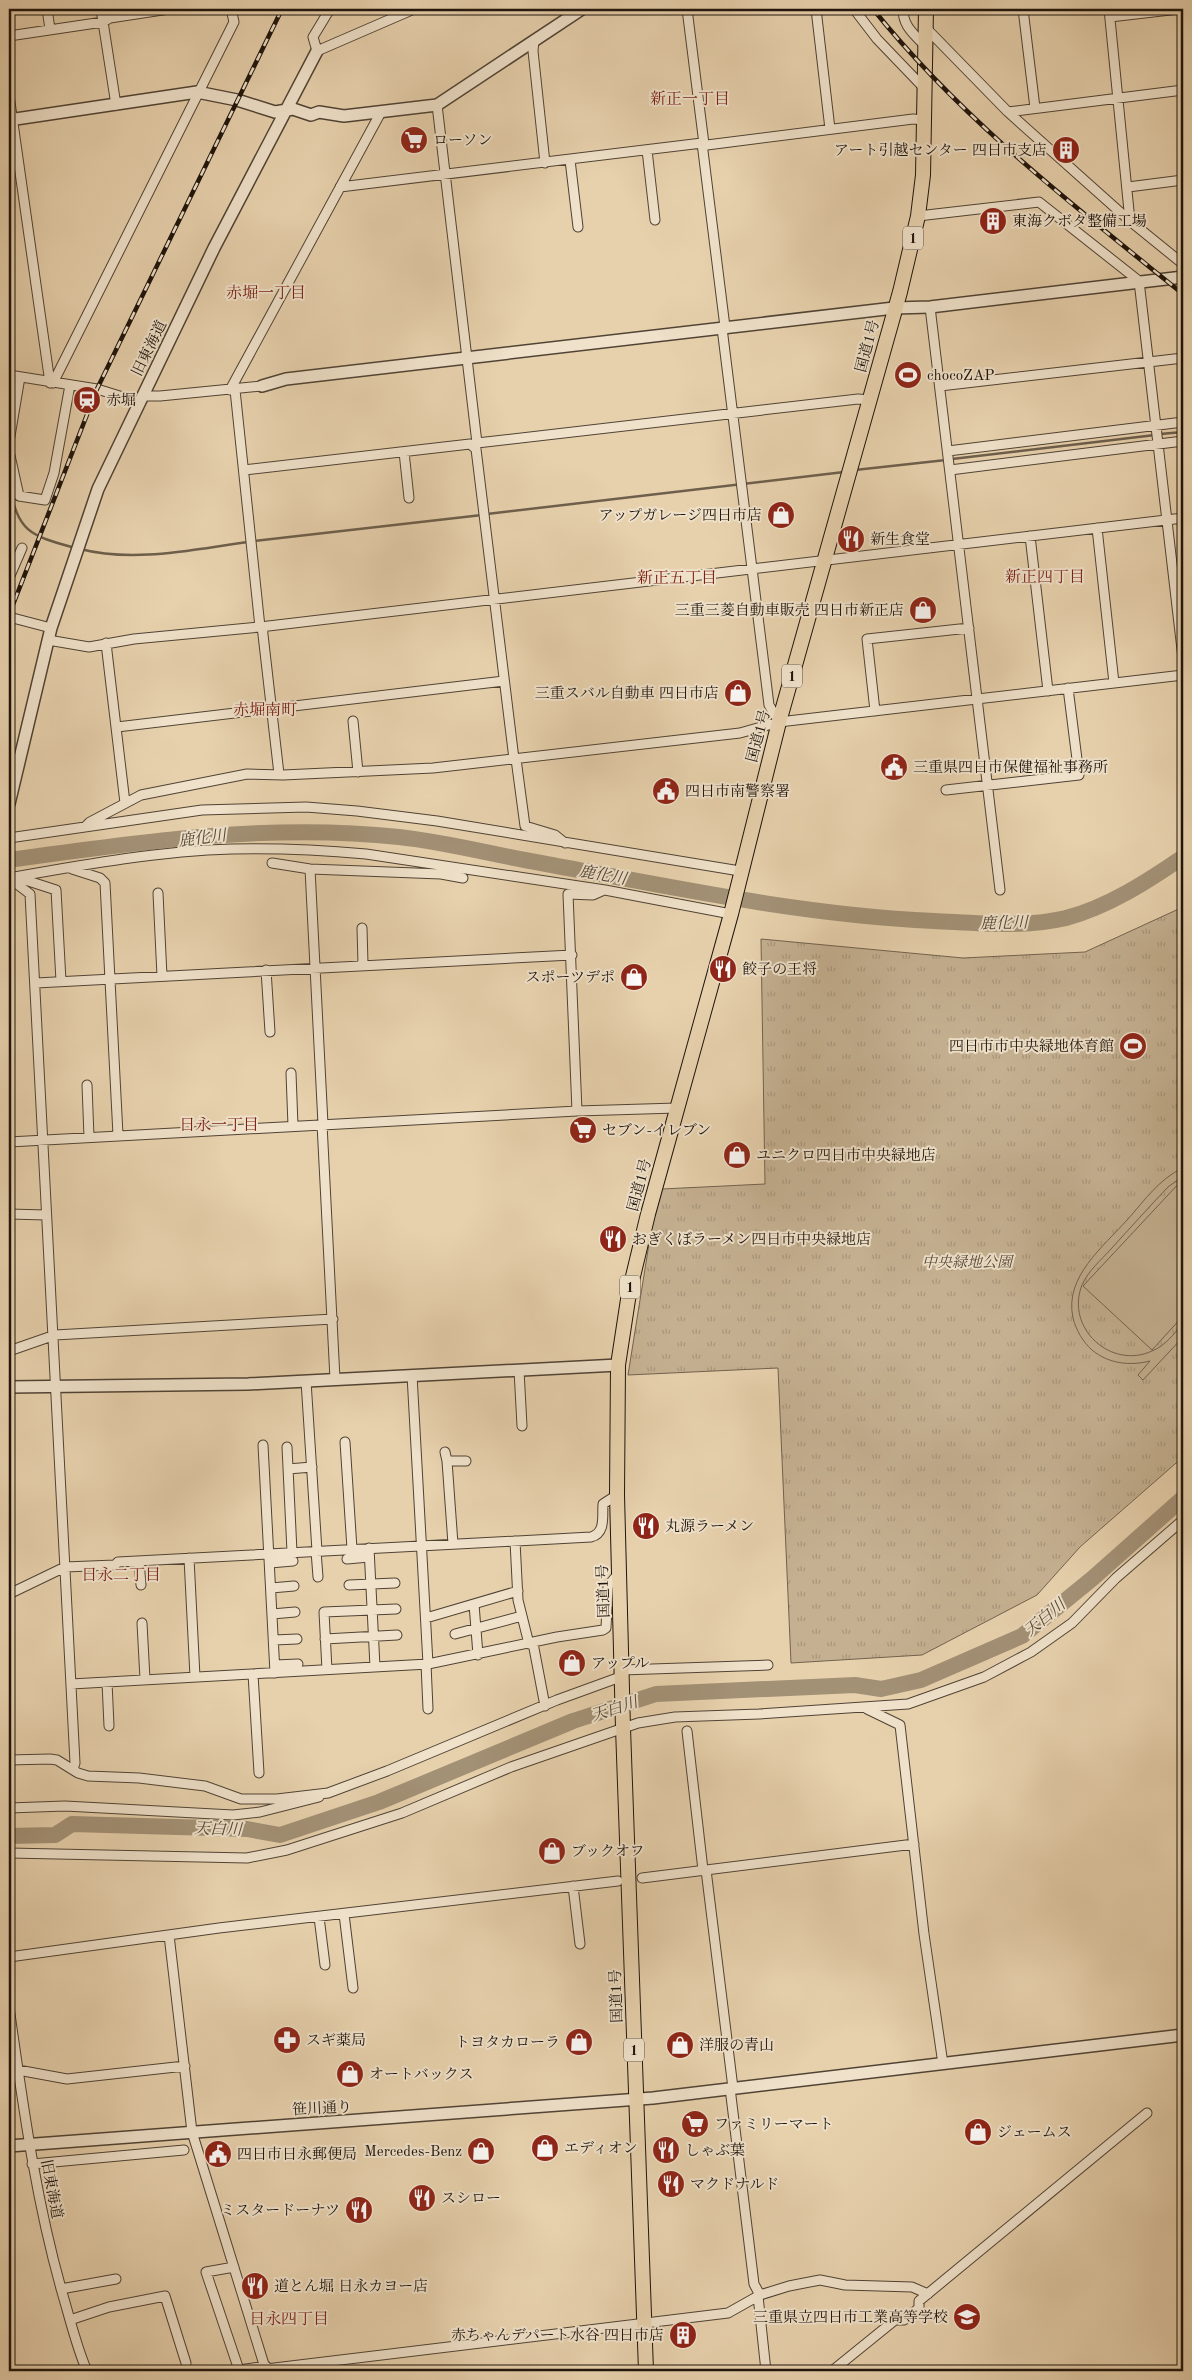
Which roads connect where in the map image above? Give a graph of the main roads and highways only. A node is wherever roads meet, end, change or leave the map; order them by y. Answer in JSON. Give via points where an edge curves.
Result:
{"nodes":[{"id":1,"x":926,"y":9,"type":"edge"},
{"id":2,"x":646,"y":2371,"type":"edge"}],
"edges":[{"from":1,"to":2,"type":"highway","name":"国道1号","number":"1","via":[[923,175],[918,216],[637,1255],[618,1365],[617,1495],[623,1728]]}]}
